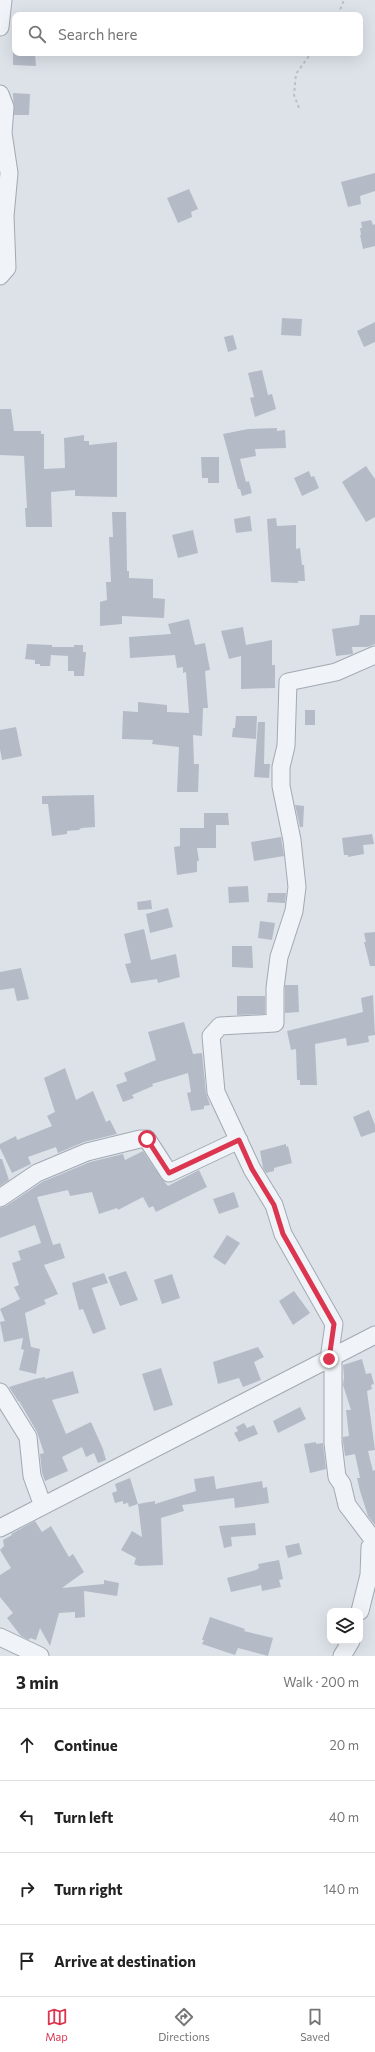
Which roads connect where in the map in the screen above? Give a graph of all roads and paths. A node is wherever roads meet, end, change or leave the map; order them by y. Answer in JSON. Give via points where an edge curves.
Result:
{"nodes":[{"id":1,"x":3,"y":0,"type":"edge"},
{"id":2,"x":344,"y":0,"type":"edge"},
{"id":3,"x":339,"y":12,"type":"edge"},
{"id":4,"x":0,"y":27,"type":"edge"},
{"id":5,"x":309,"y":56,"type":"edge"},
{"id":6,"x":0,"y":94,"type":"edge"},
{"id":7,"x":299,"y":108,"type":"dead end"},
{"id":8,"x":0,"y":276,"type":"edge"},
{"id":9,"x":375,"y":655,"type":"edge"},
{"id":10,"x":239,"y":1140,"type":"junction"},
{"id":11,"x":0,"y":1198,"type":"edge"},
{"id":12,"x":375,"y":1335,"type":"edge"},
{"id":13,"x":331,"y":1357,"type":"junction"},
{"id":14,"x":0,"y":1392,"type":"edge"},
{"id":15,"x":43,"y":1506,"type":"junction"},
{"id":16,"x":0,"y":1528,"type":"edge"},
{"id":17,"x":375,"y":1543,"type":"edge"},
{"id":18,"x":361,"y":1608,"type":"edge"},
{"id":19,"x":0,"y":1637,"type":"edge"},
{"id":20,"x":40,"y":1656,"type":"edge"}],
"edges":[{"from":1,"to":4,"type":"street"},
{"from":2,"to":3,"type":"path"},
{"from":5,"to":7,"type":"path","via":[[296,74],[294,95]]},
{"from":6,"to":8,"type":"street","via":[[5,106],[3,133],[9,173],[5,216],[7,268]]},
{"from":9,"to":10,"type":"street","via":[[336,672],[288,682],[286,746],[281,767],[281,786],[292,840],[297,887],[294,911],[279,957],[275,988],[275,1023],[220,1026],[210,1036],[216,1092]]},
{"from":10,"to":11,"type":"street","via":[[169,1173],[147,1139],[112,1145],[87,1152],[37,1173]]},
{"from":10,"to":13,"type":"street","via":[[252,1169],[274,1205],[283,1234],[334,1324]]},
{"from":12,"to":13,"type":"street"},
{"from":13,"to":15,"type":"street"},
{"from":13,"to":17,"type":"street","via":[[333,1443],[337,1477],[342,1484],[347,1505]]},
{"from":14,"to":15,"type":"street","via":[[28,1437],[32,1476]]},
{"from":15,"to":16,"type":"street"},
{"from":17,"to":18,"type":"street","via":[[370,1547],[369,1575]]},
{"from":19,"to":20,"type":"street"}]}
